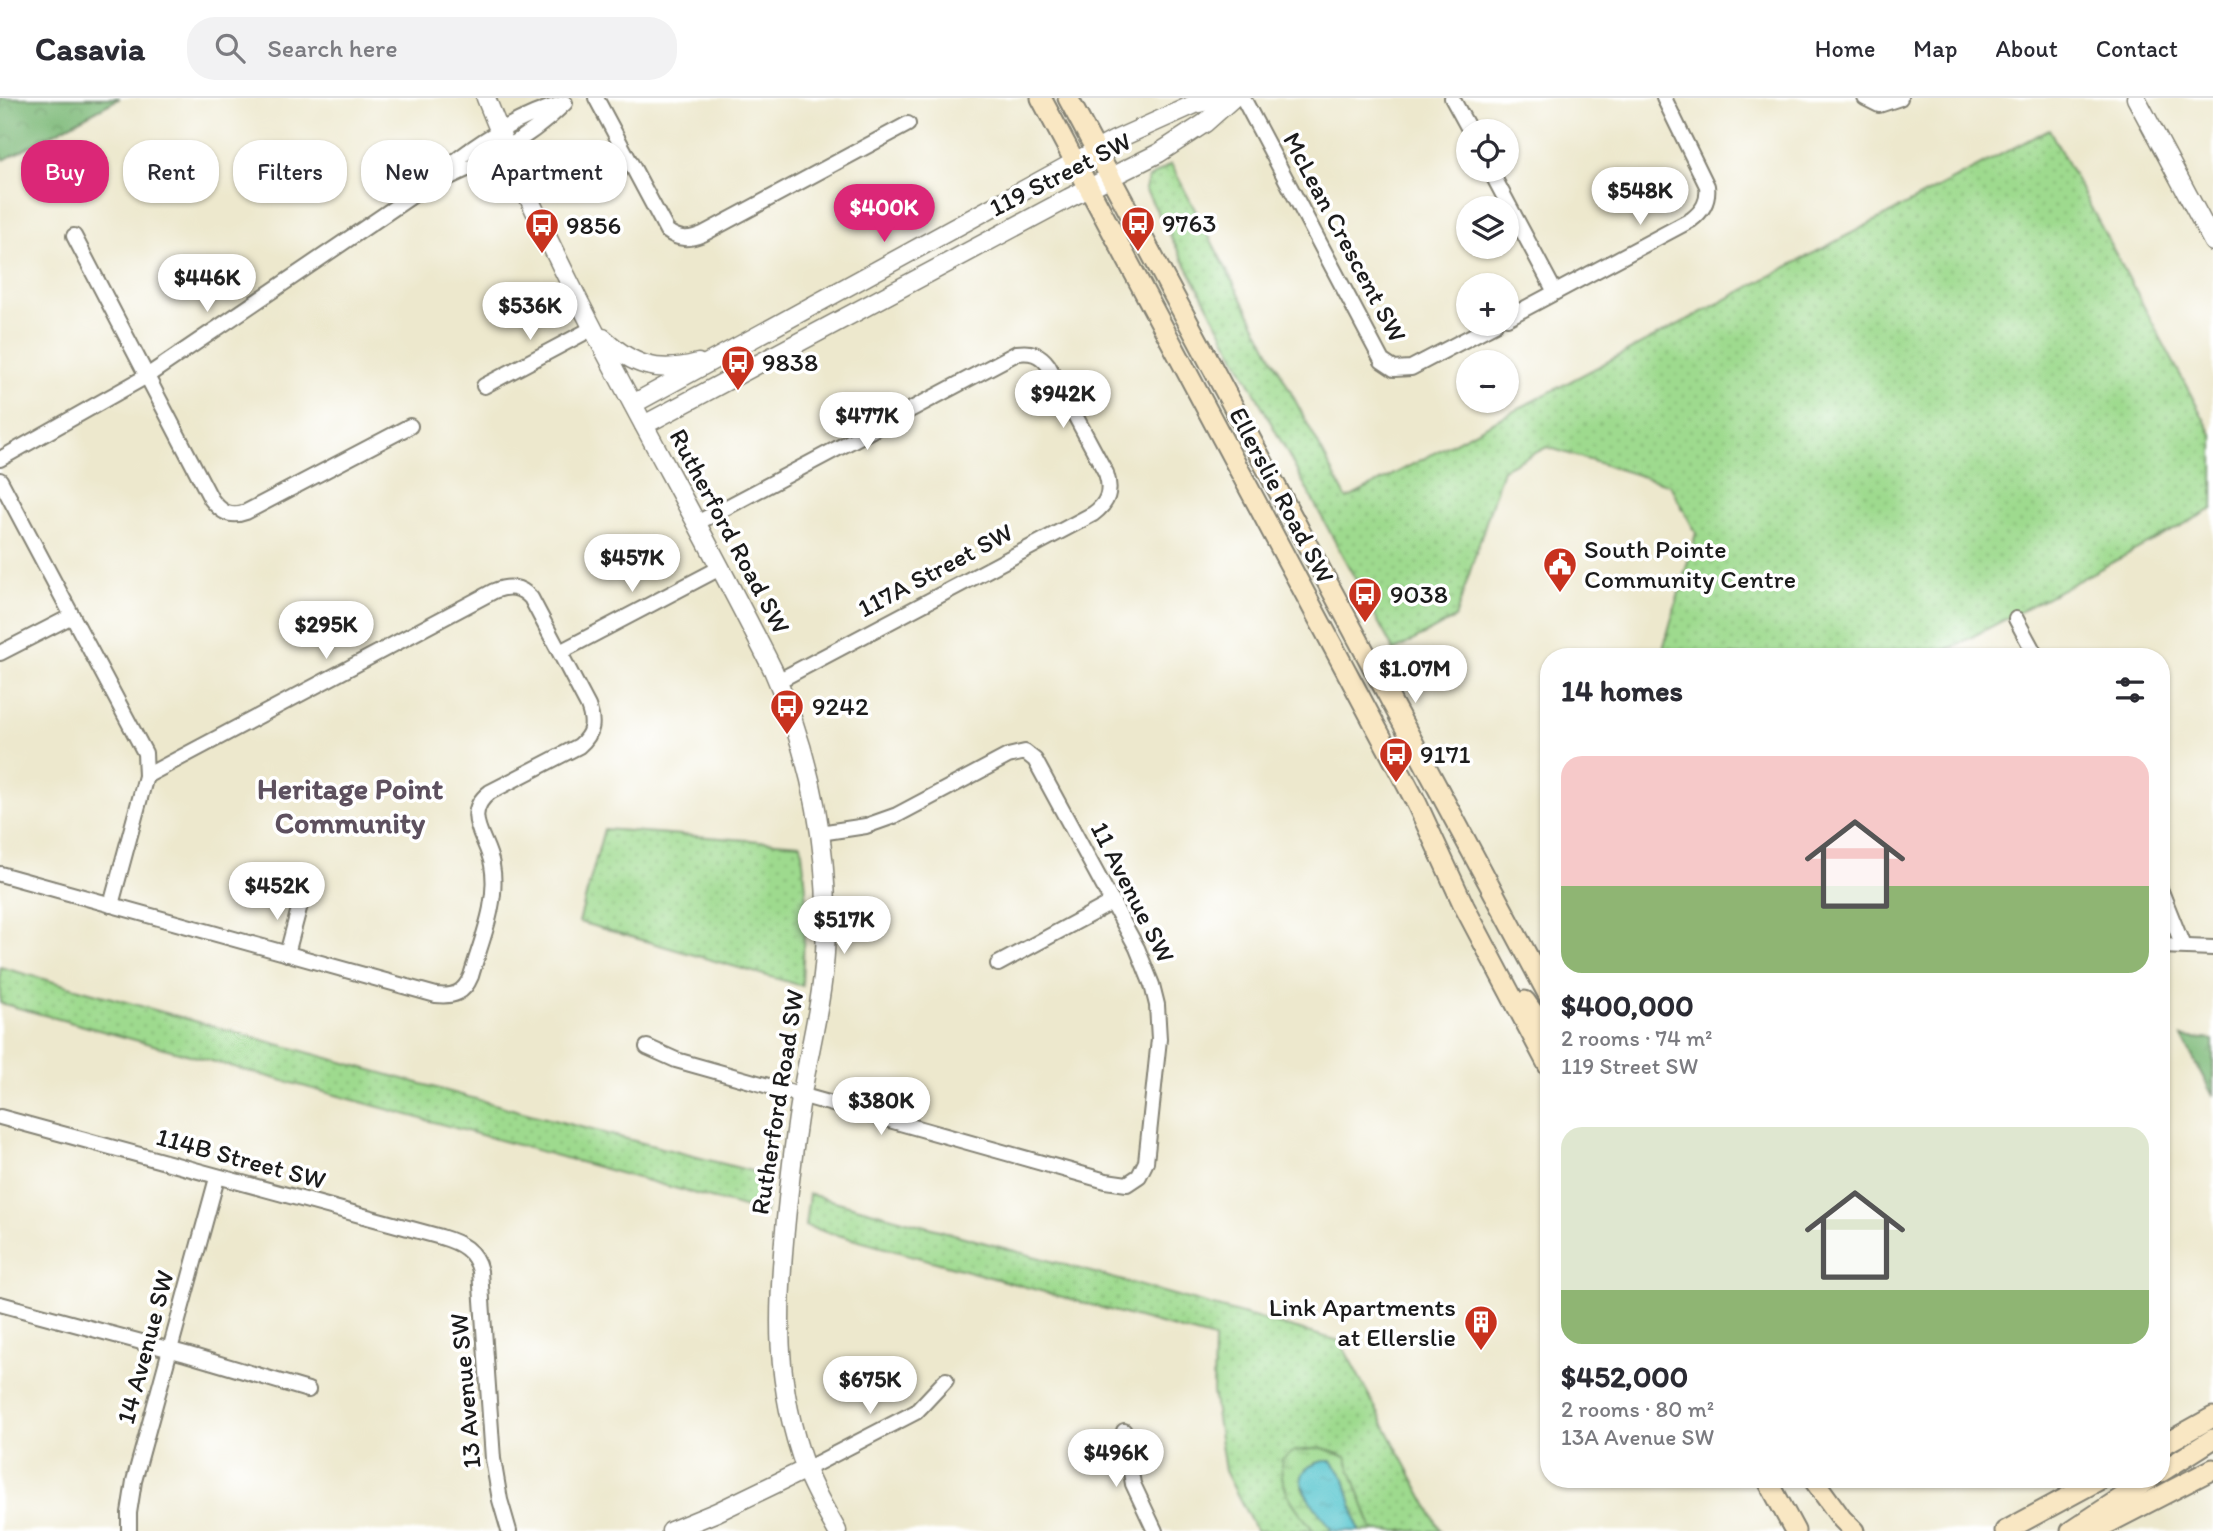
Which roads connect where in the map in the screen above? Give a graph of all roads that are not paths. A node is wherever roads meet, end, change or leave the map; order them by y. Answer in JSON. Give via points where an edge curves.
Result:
{"nodes":[{"id":1,"x":486,"y":98,"type":"edge"},
{"id":2,"x":596,"y":98,"type":"edge"},
{"id":3,"x":1041,"y":98,"type":"edge"},
{"id":4,"x":1068,"y":98,"type":"edge"},
{"id":5,"x":1219,"y":98,"type":"edge"},
{"id":6,"x":1233,"y":98,"type":"edge"},
{"id":7,"x":1243,"y":98,"type":"edge"},
{"id":8,"x":1452,"y":98,"type":"edge"},
{"id":9,"x":1664,"y":98,"type":"edge"},
{"id":10,"x":1865,"y":98,"type":"edge"},
{"id":11,"x":1900,"y":98,"type":"edge"},
{"id":12,"x":2136,"y":98,"type":"edge"},
{"id":13,"x":570,"y":101,"type":"edge"},
{"id":14,"x":1463,"y":119,"type":"edge"},
{"id":15,"x":908,"y":124,"type":"dead end"},
{"id":16,"x":503,"y":140,"type":"joint"},
{"id":17,"x":1096,"y":150,"type":"junction"},
{"id":18,"x":1075,"y":162,"type":"junction"},
{"id":19,"x":467,"y":167,"type":"edge"},
{"id":20,"x":1110,"y":177,"type":"junction"},
{"id":21,"x":1496,"y":182,"type":"edge"},
{"id":22,"x":1089,"y":187,"type":"junction"},
{"id":23,"x":530,"y":203,"type":"edge"},
{"id":24,"x":74,"y":236,"type":"dead end"},
{"id":25,"x":2213,"y":242,"type":"edge"},
{"id":26,"x":1555,"y":292,"type":"junction"},
{"id":27,"x":1519,"y":312,"type":"edge"},
{"id":28,"x":593,"y":328,"type":"junction"},
{"id":29,"x":1472,"y":336,"type":"edge"},
{"id":30,"x":712,"y":359,"type":"junction"},
{"id":31,"x":147,"y":376,"type":"junction"},
{"id":32,"x":484,"y":386,"type":"dead end"},
{"id":33,"x":633,"y":404,"type":"junction"},
{"id":34,"x":644,"y":425,"type":"junction"},
{"id":35,"x":410,"y":426,"type":"dead end"},
{"id":36,"x":0,"y":459,"type":"edge"},
{"id":37,"x":0,"y":480,"type":"edge"},
{"id":38,"x":697,"y":523,"type":"junction"},
{"id":39,"x":720,"y":568,"type":"junction"},
{"id":40,"x":72,"y":616,"type":"junction"},
{"id":41,"x":2016,"y":619,"type":"dead end"},
{"id":42,"x":2032,"y":648,"type":"edge"},
{"id":43,"x":560,"y":652,"type":"junction"},
{"id":44,"x":0,"y":653,"type":"edge"},
{"id":45,"x":778,"y":681,"type":"junction"},
{"id":46,"x":146,"y":776,"type":"junction"},
{"id":47,"x":820,"y":833,"type":"junction"},
{"id":48,"x":0,"y":874,"type":"edge"},
{"id":49,"x":301,"y":901,"type":"dead end"},
{"id":50,"x":1113,"y":902,"type":"junction"},
{"id":51,"x":111,"y":905,"type":"junction"},
{"id":52,"x":2170,"y":914,"type":"edge"},
{"id":53,"x":1482,"y":940,"type":"junction"},
{"id":54,"x":2170,"y":946,"type":"edge"},
{"id":55,"x":2183,"y":946,"type":"junction"},
{"id":56,"x":2213,"y":948,"type":"edge"},
{"id":57,"x":287,"y":954,"type":"junction"},
{"id":58,"x":998,"y":964,"type":"dead end"},
{"id":59,"x":1540,"y":979,"type":"edge"},
{"id":60,"x":1540,"y":1022,"type":"edge"},
{"id":61,"x":647,"y":1047,"type":"dead end"},
{"id":62,"x":1540,"y":1050,"type":"edge"},
{"id":63,"x":801,"y":1096,"type":"junction"},
{"id":64,"x":0,"y":1117,"type":"edge"},
{"id":65,"x":217,"y":1178,"type":"junction"},
{"id":66,"x":468,"y":1249,"type":"joint"},
{"id":67,"x":0,"y":1304,"type":"edge"},
{"id":68,"x":170,"y":1350,"type":"junction"},
{"id":69,"x":946,"y":1380,"type":"dead end"},
{"id":70,"x":308,"y":1390,"type":"dead end"},
{"id":71,"x":2213,"y":1418,"type":"edge"},
{"id":72,"x":1125,"y":1431,"type":"dead end"},
{"id":73,"x":2213,"y":1438,"type":"edge"},
{"id":74,"x":2170,"y":1441,"type":"edge"},
{"id":75,"x":2170,"y":1466,"type":"edge"},
{"id":76,"x":806,"y":1469,"type":"junction"},
{"id":77,"x":2213,"y":1469,"type":"edge"},
{"id":78,"x":1772,"y":1488,"type":"edge"},
{"id":79,"x":1815,"y":1488,"type":"edge"},
{"id":80,"x":1818,"y":1488,"type":"edge"},
{"id":81,"x":2084,"y":1488,"type":"edge"},
{"id":82,"x":2136,"y":1488,"type":"edge"},
{"id":83,"x":2006,"y":1529,"type":"edge"},
{"id":84,"x":129,"y":1531,"type":"edge"},
{"id":85,"x":509,"y":1531,"type":"edge"},
{"id":86,"x":671,"y":1531,"type":"edge"},
{"id":87,"x":836,"y":1531,"type":"edge"},
{"id":88,"x":1155,"y":1531,"type":"edge"},
{"id":89,"x":1795,"y":1531,"type":"edge"},
{"id":90,"x":1836,"y":1531,"type":"edge"},
{"id":91,"x":1854,"y":1531,"type":"edge"},
{"id":92,"x":2071,"y":1531,"type":"edge"},
{"id":93,"x":2093,"y":1531,"type":"edge"}],
"edges":[{"from":1,"to":16,"type":"street","name":"Rutherford Road SW"},
{"from":2,"to":15,"type":"street","via":[[667,231],[687,239]]},
{"from":3,"to":18,"type":"main road","name":"Ellerslie Road SW"},
{"from":4,"to":17,"type":"main road","name":"Ellerslie Road SW"},
{"from":5,"to":17,"type":"street","name":"119 Street SW","via":[[1195,104]]},
{"from":6,"to":20,"type":"street","name":"119 Street SW","via":[[1159,153]]},
{"from":7,"to":29,"type":"street","name":"McLean Crescent SW","via":[[1382,361],[1394,369],[1411,368]]},
{"from":8,"to":14,"type":"street"},
{"from":9,"to":26,"type":"street","via":[[1707,186],[1703,208],[1691,220]]},
{"from":10,"to":11,"type":"street","via":[[1879,105]]},
{"from":12,"to":25,"type":"street"},
{"from":13,"to":16,"type":"street","via":[[546,122]]},
{"from":17,"to":18,"type":"street","name":"119 Street SW"},
{"from":17,"to":20,"type":"main road","name":"Ellerslie Road SW"},
{"from":18,"to":22,"type":"main road","name":"Ellerslie Road SW"},
{"from":18,"to":30,"type":"street","name":"119 Street SW"},
{"from":19,"to":31,"type":"street","via":[[425,187]]},
{"from":20,"to":22,"type":"street","name":"119 Street SW"},
{"from":20,"to":59,"type":"main road","name":"Ellerslie Road SW"},
{"from":21,"to":26,"type":"street"},
{"from":22,"to":34,"type":"street","name":"119 Street SW"},
{"from":22,"to":53,"type":"main road","name":"Ellerslie Road SW","via":[[1417,804]]},
{"from":23,"to":28,"type":"street","name":"Rutherford Road SW"},
{"from":24,"to":31,"type":"street"},
{"from":26,"to":27,"type":"street"},
{"from":28,"to":30,"type":"street","via":[[621,354],[650,366],[671,369]]},
{"from":28,"to":32,"type":"street"},
{"from":28,"to":33,"type":"street","name":"Rutherford Road SW"},
{"from":30,"to":33,"type":"street","name":"119 Street SW"},
{"from":31,"to":35,"type":"street","via":[[211,499],[230,515],[256,507]]},
{"from":31,"to":36,"type":"street"},
{"from":33,"to":34,"type":"street","name":"Rutherford Road SW"},
{"from":34,"to":38,"type":"street","name":"Rutherford Road SW"},
{"from":37,"to":40,"type":"street"},
{"from":38,"to":39,"type":"street","name":"Rutherford Road SW"},
{"from":38,"to":45,"type":"street","name":"117A Street SW","via":[[1009,356],[1032,353],[1044,360],[1106,473],[1109,496],[1093,514]]},
{"from":39,"to":43,"type":"street"},
{"from":39,"to":45,"type":"street","name":"Rutherford Road SW"},
{"from":40,"to":44,"type":"street"},
{"from":40,"to":46,"type":"street","via":[[141,744]]},
{"from":41,"to":42,"type":"street"},
{"from":43,"to":46,"type":"street","via":[[523,590],[494,591]]},
{"from":43,"to":57,"type":"street","via":[[593,727],[579,746],[490,792],[480,802],[477,822],[492,863],[493,891],[471,976],[459,993],[436,995]]},
{"from":45,"to":47,"type":"street","name":"Rutherford Road SW","via":[[804,754]]},
{"from":46,"to":51,"type":"street"},
{"from":47,"to":50,"type":"street","name":"11 Avenue SW","via":[[866,826],[897,815],[1008,756],[1025,752],[1040,766]]},
{"from":47,"to":63,"type":"street","name":"Rutherford Road SW","via":[[825,952]]},
{"from":48,"to":51,"type":"street"},
{"from":49,"to":57,"type":"street"},
{"from":50,"to":58,"type":"street"},
{"from":50,"to":63,"type":"street","name":"11 Avenue SW","via":[[1146,967],[1159,1024],[1146,1162],[1139,1176],[1127,1184]]},
{"from":51,"to":57,"type":"street"},
{"from":52,"to":55,"type":"street"},
{"from":53,"to":60,"type":"main road"},
{"from":53,"to":62,"type":"main road","name":"Ellerslie Road SW"},
{"from":54,"to":55,"type":"street"},
{"from":55,"to":56,"type":"street"},
{"from":61,"to":63,"type":"street","via":[[676,1060]]},
{"from":63,"to":76,"type":"street","name":"Rutherford Road SW","via":[[778,1332],[783,1385]]},
{"from":64,"to":65,"type":"street","name":"114B Street SW"},
{"from":65,"to":66,"type":"street","name":"114B Street SW","via":[[450,1240]]},
{"from":65,"to":68,"type":"street","name":"14 Avenue SW"},
{"from":66,"to":85,"type":"street","name":"13 Avenue SW","via":[[480,1271],[494,1459]]},
{"from":67,"to":68,"type":"street"},
{"from":68,"to":70,"type":"street"},
{"from":68,"to":84,"type":"street","name":"14 Avenue SW","via":[[134,1481]]},
{"from":69,"to":76,"type":"street","via":[[916,1412]]},
{"from":71,"to":74,"type":"main road"},
{"from":72,"to":88,"type":"street","via":[[1133,1484]]},
{"from":73,"to":75,"type":"main road"},
{"from":76,"to":86,"type":"street"},
{"from":76,"to":87,"type":"street","name":"Rutherford Road SW"},
{"from":77,"to":93,"type":"main road"},
{"from":78,"to":89,"type":"main road"},
{"from":79,"to":90,"type":"main road"},
{"from":80,"to":91,"type":"main road"},
{"from":81,"to":83,"type":"main road"},
{"from":82,"to":92,"type":"main road"}]}
